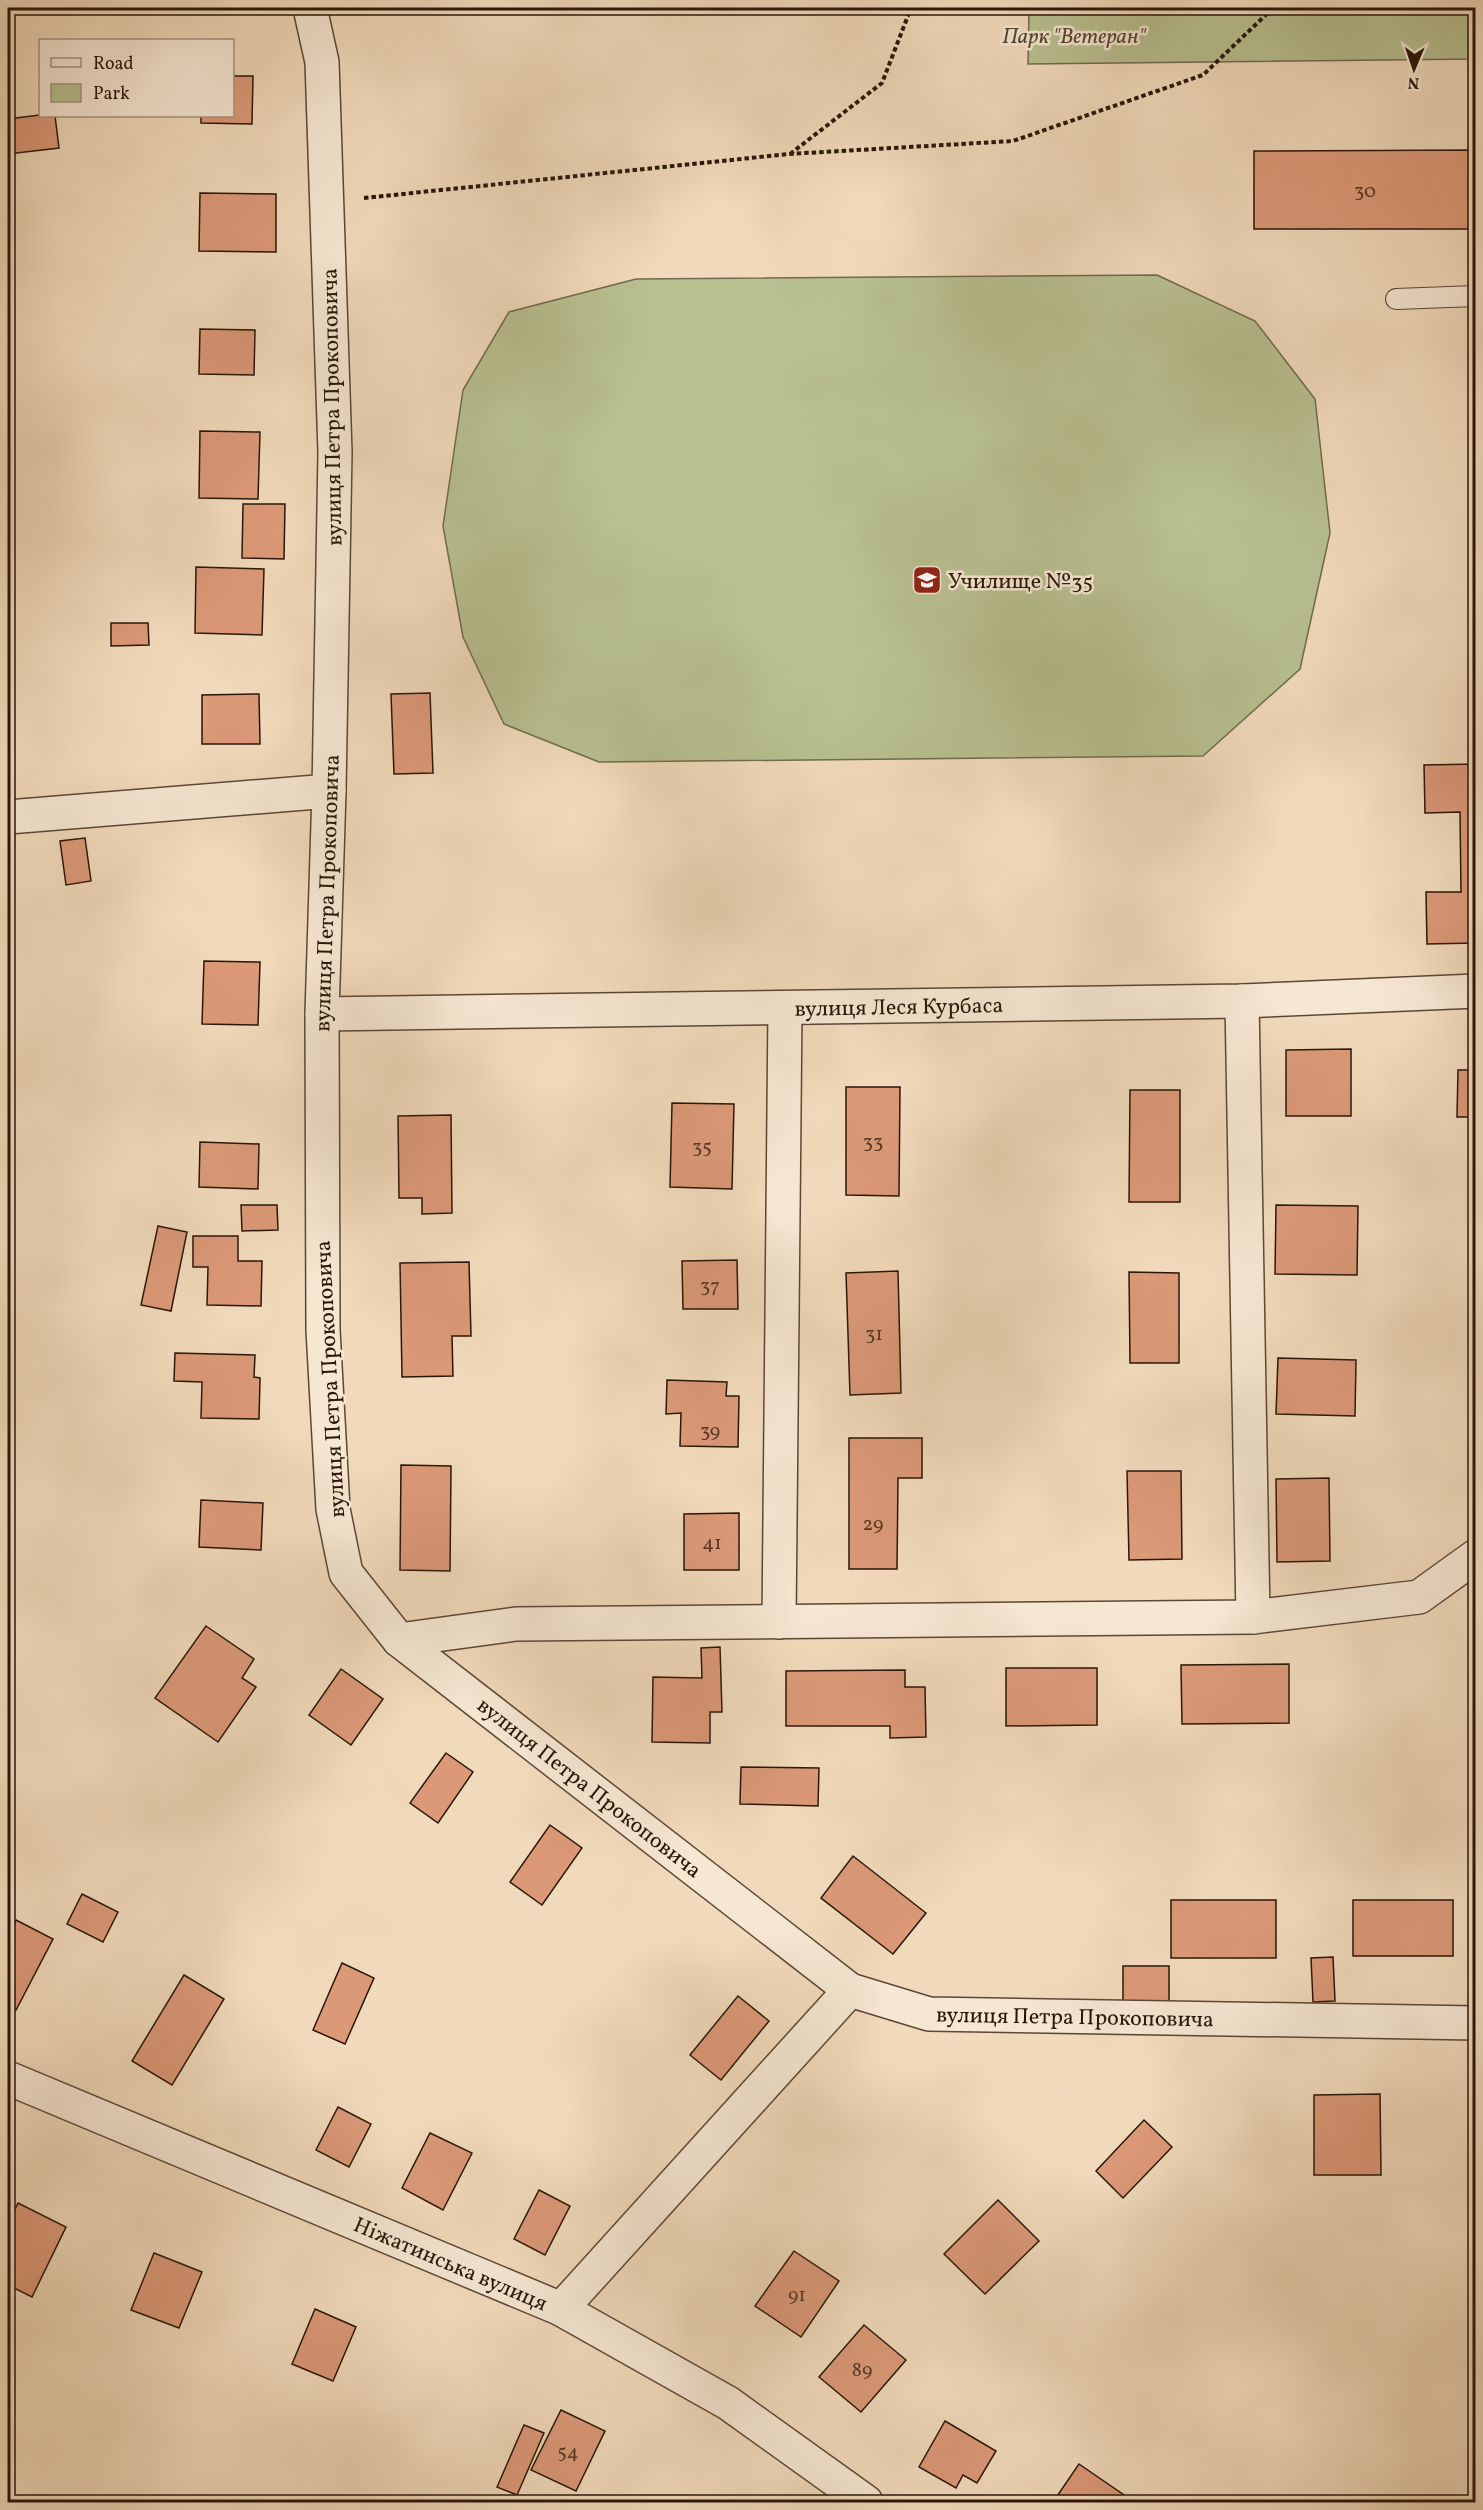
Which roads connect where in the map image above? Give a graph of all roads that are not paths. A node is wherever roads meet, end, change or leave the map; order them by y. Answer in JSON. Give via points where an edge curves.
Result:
{"nodes":[{"id":1,"x":310,"y":8,"type":"edge"},
{"id":2,"x":1476,"y":296,"type":"edge"},
{"id":3,"x":1396,"y":298,"type":"dead end"},
{"id":4,"x":329,"y":791,"type":"junction"},
{"id":5,"x":8,"y":816,"type":"edge"},
{"id":6,"x":1476,"y":992,"type":"edge"},
{"id":7,"x":1242,"y":1001,"type":"junction"},
{"id":8,"x":784,"y":1008,"type":"junction"},
{"id":9,"x":322,"y":1014,"type":"junction"},
{"id":10,"x":1476,"y":1556,"type":"edge"},
{"id":11,"x":1253,"y":1617,"type":"junction"},
{"id":12,"x":779,"y":1622,"type":"junction"},
{"id":13,"x":399,"y":1640,"type":"junction"},
{"id":14,"x":850,"y":1990,"type":"junction"},
{"id":15,"x":1476,"y":2024,"type":"edge"},
{"id":16,"x":8,"y":2078,"type":"edge"},
{"id":17,"x":561,"y":2309,"type":"junction"},
{"id":18,"x":866,"y":2502,"type":"edge"}],
"edges":[{"from":1,"to":4,"type":"street","name":"вулиця Петра Прокоповича","via":[[322,62],[335,452]]},
{"from":2,"to":3,"type":"lane"},
{"from":4,"to":5,"type":"street"},
{"from":4,"to":9,"type":"street","name":"вулиця Петра Прокоповича"},
{"from":6,"to":7,"type":"street","name":"вулиця Леся Курбаса"},
{"from":7,"to":8,"type":"street","name":"вулиця Леся Курбаса"},
{"from":7,"to":11,"type":"street"},
{"from":8,"to":9,"type":"street","name":"вулиця Леся Курбаса"},
{"from":8,"to":12,"type":"street"},
{"from":9,"to":13,"type":"street","name":"вулиця Петра Прокоповича","via":[[323,1330],[333,1509],[346,1573]]},
{"from":10,"to":11,"type":"street","via":[[1419,1597]]},
{"from":11,"to":12,"type":"street"},
{"from":12,"to":13,"type":"street","via":[[516,1624]]},
{"from":13,"to":14,"type":"street","name":"вулиця Петра Прокоповича"},
{"from":14,"to":15,"type":"street","name":"вулиця Петра Прокоповича","via":[[929,2014]]},
{"from":14,"to":17,"type":"street"},
{"from":16,"to":17,"type":"street","name":"Ніжатинська вулиця"},
{"from":17,"to":18,"type":"street","name":"Ніжатинська вулиця","via":[[728,2403]]}]}
